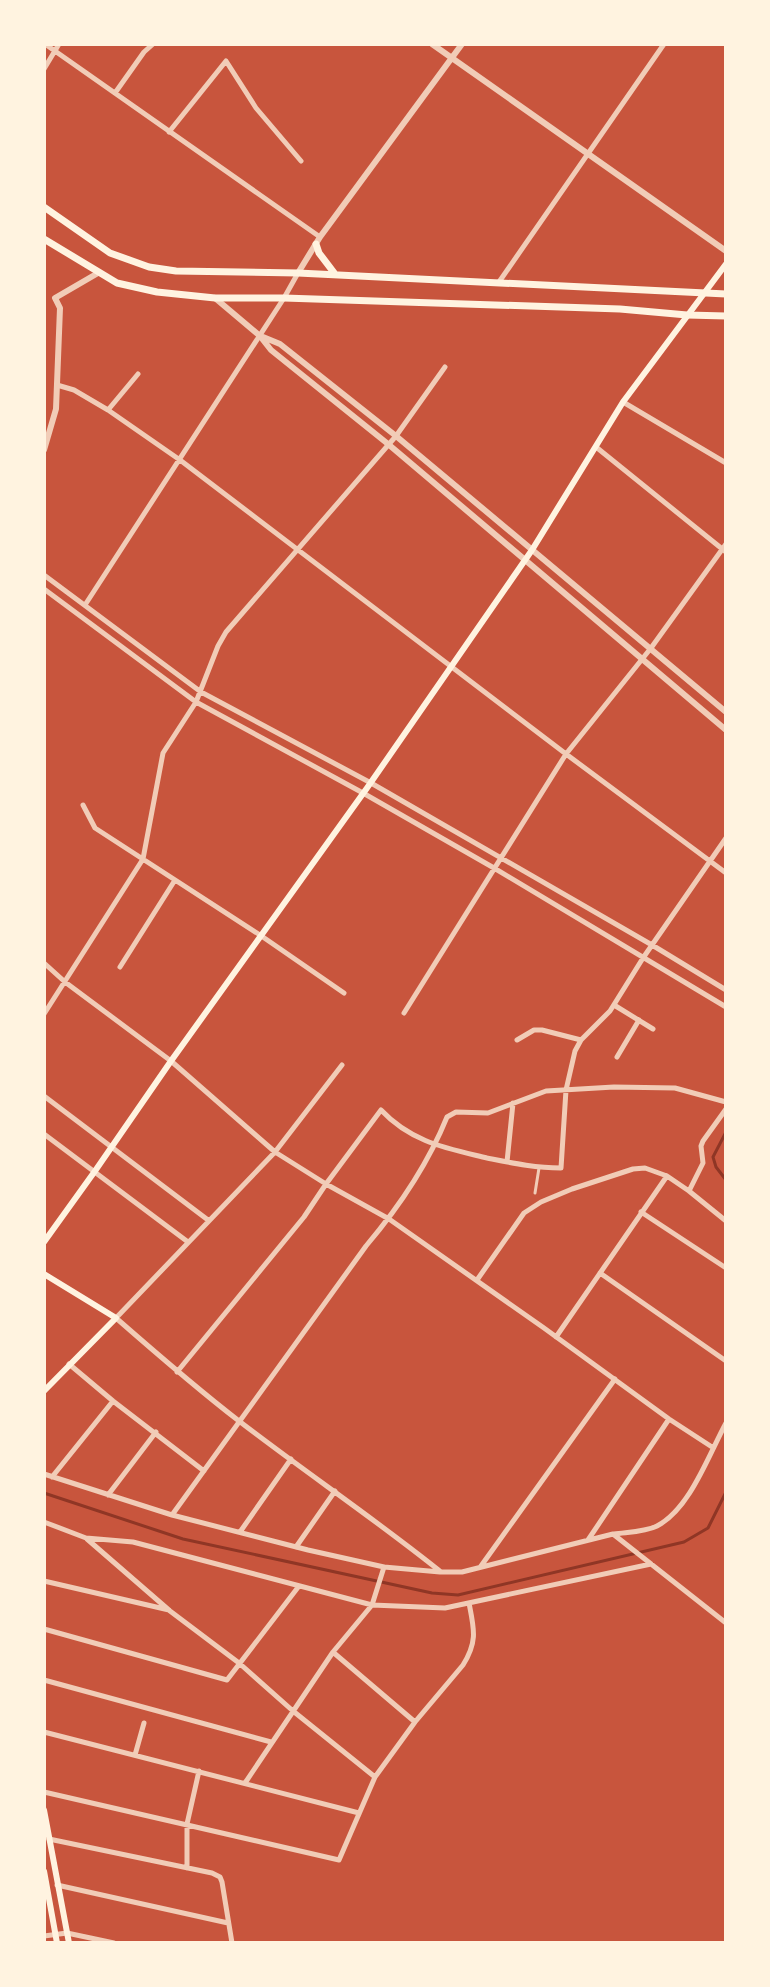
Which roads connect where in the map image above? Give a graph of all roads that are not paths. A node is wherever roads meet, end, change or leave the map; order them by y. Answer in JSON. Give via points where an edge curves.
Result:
{"nodes":[{"id":1,"x":45,"y":44,"type":"edge"},
{"id":2,"x":59,"y":44,"type":"edge"},
{"id":3,"x":153,"y":44,"type":"edge"},
{"id":4,"x":432,"y":44,"type":"edge"},
{"id":5,"x":462,"y":44,"type":"edge"},
{"id":6,"x":664,"y":44,"type":"edge"},
{"id":7,"x":55,"y":51,"type":"junction"},
{"id":8,"x":452,"y":58,"type":"junction"},
{"id":9,"x":44,"y":69,"type":"edge"},
{"id":10,"x":115,"y":93,"type":"junction"},
{"id":11,"x":169,"y":132,"type":"junction"},
{"id":12,"x":587,"y":153,"type":"junction"},
{"id":13,"x":301,"y":161,"type":"dead end"},
{"id":14,"x":44,"y":207,"type":"edge"},
{"id":15,"x":44,"y":239,"type":"edge"},
{"id":16,"x":318,"y":240,"type":"junction"},
{"id":17,"x":726,"y":251,"type":"edge"},
{"id":18,"x":726,"y":264,"type":"edge"},
{"id":19,"x":98,"y":273,"type":"junction"},
{"id":20,"x":298,"y":273,"type":"junction"},
{"id":21,"x":335,"y":274,"type":"junction"},
{"id":22,"x":499,"y":282,"type":"junction"},
{"id":23,"x":706,"y":293,"type":"junction"},
{"id":24,"x":726,"y":294,"type":"edge"},
{"id":25,"x":215,"y":298,"type":"junction"},
{"id":26,"x":284,"y":298,"type":"junction"},
{"id":27,"x":687,"y":315,"type":"junction"},
{"id":28,"x":726,"y":316,"type":"edge"},
{"id":29,"x":260,"y":336,"type":"junction"},
{"id":30,"x":445,"y":367,"type":"dead end"},
{"id":31,"x":138,"y":374,"type":"dead end"},
{"id":32,"x":57,"y":385,"type":"junction"},
{"id":33,"x":623,"y":402,"type":"junction"},
{"id":34,"x":108,"y":410,"type":"junction"},
{"id":35,"x":396,"y":436,"type":"junction"},
{"id":36,"x":388,"y":444,"type":"junction"},
{"id":37,"x":596,"y":447,"type":"junction"},
{"id":38,"x":44,"y":450,"type":"edge"},
{"id":39,"x":180,"y":460,"type":"junction"},
{"id":40,"x":726,"y":463,"type":"edge"},
{"id":41,"x":725,"y":549,"type":"edge"},
{"id":42,"x":532,"y":550,"type":"junction"},
{"id":43,"x":297,"y":551,"type":"junction"},
{"id":44,"x":525,"y":559,"type":"junction"},
{"id":45,"x":44,"y":575,"type":"edge"},
{"id":46,"x":44,"y":589,"type":"edge"},
{"id":47,"x":85,"y":605,"type":"junction"},
{"id":48,"x":651,"y":648,"type":"junction"},
{"id":49,"x":643,"y":658,"type":"junction"},
{"id":50,"x":451,"y":666,"type":"junction"},
{"id":51,"x":201,"y":692,"type":"junction"},
{"id":52,"x":196,"y":702,"type":"junction"},
{"id":53,"x":726,"y":712,"type":"edge"},
{"id":54,"x":726,"y":730,"type":"edge"},
{"id":55,"x":566,"y":754,"type":"junction"},
{"id":56,"x":371,"y":783,"type":"junction"},
{"id":57,"x":363,"y":793,"type":"junction"},
{"id":58,"x":83,"y":805,"type":"dead end"},
{"id":59,"x":726,"y":838,"type":"edge"},
{"id":60,"x":499,"y":858,"type":"junction"},
{"id":61,"x":143,"y":859,"type":"junction"},
{"id":62,"x":710,"y":862,"type":"junction"},
{"id":63,"x":494,"y":868,"type":"junction"},
{"id":64,"x":726,"y":873,"type":"edge"},
{"id":65,"x":175,"y":879,"type":"junction"},
{"id":66,"x":260,"y":935,"type":"junction"},
{"id":67,"x":652,"y":945,"type":"junction"},
{"id":68,"x":643,"y":958,"type":"junction"},
{"id":69,"x":44,"y":963,"type":"edge"},
{"id":70,"x":120,"y":967,"type":"dead end"},
{"id":71,"x":65,"y":982,"type":"junction"},
{"id":72,"x":726,"y":990,"type":"edge"},
{"id":73,"x":344,"y":993,"type":"dead end"},
{"id":74,"x":614,"y":1005,"type":"junction"},
{"id":75,"x":726,"y":1007,"type":"edge"},
{"id":76,"x":404,"y":1013,"type":"dead end"},
{"id":77,"x":44,"y":1014,"type":"edge"},
{"id":78,"x":639,"y":1020,"type":"junction"},
{"id":79,"x":653,"y":1029,"type":"dead end"},
{"id":80,"x":517,"y":1040,"type":"dead end"},
{"id":81,"x":581,"y":1040,"type":"junction"},
{"id":82,"x":617,"y":1057,"type":"dead end"},
{"id":83,"x":171,"y":1061,"type":"junction"},
{"id":84,"x":342,"y":1065,"type":"dead end"},
{"id":85,"x":566,"y":1090,"type":"junction"},
{"id":86,"x":44,"y":1096,"type":"edge"},
{"id":87,"x":726,"y":1102,"type":"edge"},
{"id":88,"x":513,"y":1103,"type":"junction"},
{"id":89,"x":726,"y":1109,"type":"edge"},
{"id":90,"x":44,"y":1134,"type":"edge"},
{"id":91,"x":435,"y":1146,"type":"junction"},
{"id":92,"x":111,"y":1147,"type":"junction"},
{"id":93,"x":275,"y":1152,"type":"junction"},
{"id":94,"x":507,"y":1162,"type":"junction"},
{"id":95,"x":539,"y":1168,"type":"junction"},
{"id":96,"x":95,"y":1171,"type":"junction"},
{"id":97,"x":667,"y":1176,"type":"junction"},
{"id":98,"x":326,"y":1184,"type":"junction"},
{"id":99,"x":689,"y":1191,"type":"junction"},
{"id":100,"x":535,"y":1193,"type":"dead end"},
{"id":101,"x":641,"y":1212,"type":"junction"},
{"id":102,"x":389,"y":1219,"type":"junction"},
{"id":103,"x":208,"y":1220,"type":"junction"},
{"id":104,"x":726,"y":1221,"type":"edge"},
{"id":105,"x":44,"y":1242,"type":"edge"},
{"id":106,"x":188,"y":1242,"type":"junction"},
{"id":107,"x":726,"y":1268,"type":"edge"},
{"id":108,"x":600,"y":1273,"type":"junction"},
{"id":109,"x":44,"y":1274,"type":"edge"},
{"id":110,"x":477,"y":1280,"type":"junction"},
{"id":111,"x":116,"y":1318,"type":"junction"},
{"id":112,"x":556,"y":1337,"type":"junction"},
{"id":113,"x":726,"y":1361,"type":"edge"},
{"id":114,"x":69,"y":1364,"type":"junction"},
{"id":115,"x":177,"y":1372,"type":"junction"},
{"id":116,"x":615,"y":1379,"type":"junction"},
{"id":117,"x":44,"y":1391,"type":"edge"},
{"id":118,"x":113,"y":1401,"type":"junction"},
{"id":119,"x":669,"y":1419,"type":"junction"},
{"id":120,"x":240,"y":1421,"type":"junction"},
{"id":121,"x":726,"y":1423,"type":"edge"},
{"id":122,"x":156,"y":1432,"type":"junction"},
{"id":123,"x":712,"y":1447,"type":"junction"},
{"id":124,"x":291,"y":1459,"type":"junction"},
{"id":125,"x":204,"y":1471,"type":"junction"},
{"id":126,"x":44,"y":1474,"type":"edge"},
{"id":127,"x":52,"y":1477,"type":"junction"},
{"id":128,"x":335,"y":1491,"type":"junction"},
{"id":129,"x":108,"y":1495,"type":"junction"},
{"id":130,"x":172,"y":1515,"type":"junction"},
{"id":131,"x":44,"y":1522,"type":"edge"},
{"id":132,"x":240,"y":1532,"type":"junction"},
{"id":133,"x":613,"y":1534,"type":"junction"},
{"id":134,"x":86,"y":1538,"type":"junction"},
{"id":135,"x":587,"y":1541,"type":"junction"},
{"id":136,"x":296,"y":1547,"type":"junction"},
{"id":137,"x":651,"y":1564,"type":"junction"},
{"id":138,"x":481,"y":1566,"type":"junction"},
{"id":139,"x":383,"y":1569,"type":"junction"},
{"id":140,"x":441,"y":1572,"type":"junction"},
{"id":141,"x":44,"y":1581,"type":"edge"},
{"id":142,"x":299,"y":1586,"type":"junction"},
{"id":143,"x":372,"y":1603,"type":"junction"},
{"id":144,"x":469,"y":1603,"type":"junction"},
{"id":145,"x":170,"y":1611,"type":"junction"},
{"id":146,"x":726,"y":1623,"type":"edge"},
{"id":147,"x":44,"y":1629,"type":"edge"},
{"id":148,"x":333,"y":1652,"type":"junction"},
{"id":149,"x":239,"y":1663,"type":"junction"},
{"id":150,"x":44,"y":1680,"type":"edge"},
{"id":151,"x":293,"y":1711,"type":"junction"},
{"id":152,"x":415,"y":1722,"type":"junction"},
{"id":153,"x":144,"y":1723,"type":"dead end"},
{"id":154,"x":44,"y":1732,"type":"edge"},
{"id":155,"x":271,"y":1742,"type":"junction"},
{"id":156,"x":135,"y":1755,"type":"junction"},
{"id":157,"x":199,"y":1771,"type":"junction"},
{"id":158,"x":375,"y":1777,"type":"junction"},
{"id":159,"x":244,"y":1784,"type":"junction"},
{"id":160,"x":44,"y":1792,"type":"edge"},
{"id":161,"x":44,"y":1810,"type":"edge"},
{"id":162,"x":359,"y":1813,"type":"junction"},
{"id":163,"x":187,"y":1824,"type":"junction"},
{"id":164,"x":49,"y":1839,"type":"junction"},
{"id":165,"x":187,"y":1868,"type":"junction"},
{"id":166,"x":44,"y":1871,"type":"edge"},
{"id":167,"x":57,"y":1885,"type":"junction"},
{"id":168,"x":229,"y":1923,"type":"junction"},
{"id":169,"x":67,"y":1933,"type":"junction"},
{"id":170,"x":56,"y":1934,"type":"junction"},
{"id":171,"x":44,"y":1936,"type":"edge"},
{"id":172,"x":57,"y":1943,"type":"edge"},
{"id":173,"x":69,"y":1943,"type":"edge"},
{"id":174,"x":114,"y":1943,"type":"edge"},
{"id":175,"x":232,"y":1943,"type":"edge"}],
"edges":[{"from":1,"to":7,"type":"street"},
{"from":2,"to":7,"type":"street"},
{"from":3,"to":10,"type":"street"},
{"from":4,"to":8,"type":"street"},
{"from":5,"to":8,"type":"street"},
{"from":6,"to":12,"type":"street"},
{"from":7,"to":9,"type":"street"},
{"from":7,"to":10,"type":"street"},
{"from":8,"to":12,"type":"street"},
{"from":8,"to":16,"type":"street"},
{"from":10,"to":11,"type":"street"},
{"from":11,"to":13,"type":"street","via":[[226,61],[256,108]]},
{"from":11,"to":16,"type":"street"},
{"from":12,"to":17,"type":"street"},
{"from":12,"to":22,"type":"street"},
{"from":14,"to":20,"type":"main road","via":[[110,253],[149,267]]},
{"from":15,"to":19,"type":"main road"},
{"from":16,"to":20,"type":"street"},
{"from":16,"to":21,"type":"main road","via":[[319,253]]},
{"from":18,"to":23,"type":"main road"},
{"from":19,"to":25,"type":"main road","via":[[157,292]]},
{"from":19,"to":32,"type":"street","via":[[55,298],[60,308]]},
{"from":20,"to":21,"type":"main road"},
{"from":20,"to":26,"type":"street"},
{"from":21,"to":22,"type":"main road"},
{"from":22,"to":23,"type":"main road"},
{"from":23,"to":24,"type":"main road"},
{"from":23,"to":27,"type":"main road"},
{"from":25,"to":26,"type":"main road"},
{"from":25,"to":29,"type":"street"},
{"from":26,"to":27,"type":"main road"},
{"from":26,"to":29,"type":"street"},
{"from":27,"to":28,"type":"main road"},
{"from":27,"to":33,"type":"main road"},
{"from":29,"to":35,"type":"street","via":[[280,344]]},
{"from":29,"to":36,"type":"street"},
{"from":29,"to":39,"type":"street"},
{"from":30,"to":35,"type":"street"},
{"from":31,"to":34,"type":"street"},
{"from":32,"to":34,"type":"street"},
{"from":32,"to":38,"type":"street"},
{"from":33,"to":37,"type":"main road"},
{"from":33,"to":40,"type":"street"},
{"from":34,"to":39,"type":"street"},
{"from":35,"to":36,"type":"street"},
{"from":35,"to":42,"type":"street"},
{"from":36,"to":43,"type":"street"},
{"from":36,"to":44,"type":"street"},
{"from":37,"to":41,"type":"street"},
{"from":37,"to":42,"type":"main road"},
{"from":39,"to":43,"type":"street"},
{"from":39,"to":47,"type":"street"},
{"from":41,"to":48,"type":"street"},
{"from":42,"to":44,"type":"main road"},
{"from":42,"to":48,"type":"street"},
{"from":43,"to":50,"type":"street"},
{"from":43,"to":51,"type":"street","via":[[226,632]]},
{"from":44,"to":49,"type":"street"},
{"from":44,"to":50,"type":"main road"},
{"from":45,"to":47,"type":"street"},
{"from":46,"to":52,"type":"street"},
{"from":47,"to":51,"type":"street"},
{"from":48,"to":49,"type":"street"},
{"from":48,"to":53,"type":"street"},
{"from":49,"to":54,"type":"street"},
{"from":49,"to":55,"type":"street"},
{"from":50,"to":55,"type":"street"},
{"from":50,"to":56,"type":"main road"},
{"from":51,"to":52,"type":"street"},
{"from":51,"to":56,"type":"street"},
{"from":52,"to":57,"type":"street"},
{"from":52,"to":61,"type":"street","via":[[163,753]]},
{"from":55,"to":60,"type":"street"},
{"from":55,"to":62,"type":"street"},
{"from":56,"to":57,"type":"main road"},
{"from":56,"to":60,"type":"street"},
{"from":57,"to":63,"type":"street"},
{"from":57,"to":66,"type":"main road"},
{"from":58,"to":61,"type":"street","via":[[95,828]]},
{"from":59,"to":62,"type":"street"},
{"from":60,"to":63,"type":"street"},
{"from":60,"to":67,"type":"street"},
{"from":61,"to":65,"type":"street"},
{"from":61,"to":71,"type":"street"},
{"from":62,"to":64,"type":"street"},
{"from":62,"to":67,"type":"street"},
{"from":63,"to":68,"type":"street"},
{"from":63,"to":76,"type":"street"},
{"from":65,"to":66,"type":"street"},
{"from":65,"to":70,"type":"street"},
{"from":66,"to":73,"type":"street"},
{"from":66,"to":83,"type":"main road"},
{"from":67,"to":68,"type":"street"},
{"from":67,"to":72,"type":"street"},
{"from":68,"to":74,"type":"street"},
{"from":68,"to":75,"type":"street"},
{"from":69,"to":71,"type":"street"},
{"from":71,"to":77,"type":"street"},
{"from":71,"to":83,"type":"street"},
{"from":74,"to":78,"type":"street"},
{"from":74,"to":81,"type":"street"},
{"from":78,"to":79,"type":"street"},
{"from":78,"to":82,"type":"street"},
{"from":80,"to":81,"type":"street","via":[[542,1030]]},
{"from":81,"to":85,"type":"street"},
{"from":83,"to":92,"type":"main road"},
{"from":83,"to":93,"type":"street"},
{"from":84,"to":93,"type":"street"},
{"from":85,"to":87,"type":"street","via":[[675,1088]]},
{"from":85,"to":88,"type":"street","via":[[538,1092]]},
{"from":85,"to":95,"type":"street","via":[[561,1168]]},
{"from":86,"to":92,"type":"street"},
{"from":88,"to":91,"type":"street","via":[[488,1113],[456,1112],[447,1117]]},
{"from":88,"to":94,"type":"street"},
{"from":89,"to":99,"type":"street","via":[[703,1141],[703,1163]]},
{"from":90,"to":96,"type":"street"},
{"from":91,"to":94,"type":"street"},
{"from":91,"to":98,"type":"street","via":[[398,1127],[381,1110]]},
{"from":91,"to":102,"type":"street"},
{"from":92,"to":96,"type":"main road"},
{"from":92,"to":103,"type":"street"},
{"from":93,"to":98,"type":"street"},
{"from":93,"to":103,"type":"street"},
{"from":94,"to":95,"type":"street"},
{"from":95,"to":100,"type":"street"},
{"from":96,"to":105,"type":"main road"},
{"from":96,"to":106,"type":"street"},
{"from":97,"to":99,"type":"street"},
{"from":97,"to":101,"type":"street"},
{"from":97,"to":110,"type":"street","via":[[633,1169],[541,1202],[524,1213]]},
{"from":98,"to":102,"type":"street"},
{"from":98,"to":115,"type":"street"},
{"from":99,"to":104,"type":"street"},
{"from":101,"to":107,"type":"street"},
{"from":101,"to":108,"type":"street"},
{"from":102,"to":110,"type":"street"},
{"from":102,"to":120,"type":"street"},
{"from":103,"to":106,"type":"street"},
{"from":106,"to":111,"type":"street"},
{"from":108,"to":112,"type":"street"},
{"from":108,"to":113,"type":"street"},
{"from":109,"to":111,"type":"main road"},
{"from":110,"to":112,"type":"street"},
{"from":111,"to":114,"type":"main road"},
{"from":111,"to":115,"type":"street"},
{"from":112,"to":116,"type":"street"},
{"from":114,"to":117,"type":"main road"},
{"from":114,"to":118,"type":"street"},
{"from":115,"to":120,"type":"street"},
{"from":116,"to":119,"type":"street"},
{"from":116,"to":138,"type":"street"},
{"from":118,"to":122,"type":"street"},
{"from":118,"to":127,"type":"street"},
{"from":119,"to":123,"type":"street"},
{"from":119,"to":135,"type":"street"},
{"from":120,"to":124,"type":"street"},
{"from":120,"to":125,"type":"street"},
{"from":121,"to":123,"type":"street"},
{"from":122,"to":125,"type":"street"},
{"from":122,"to":129,"type":"street"},
{"from":123,"to":133,"type":"street","via":[[689,1496],[673,1513],[657,1526]]},
{"from":124,"to":128,"type":"street"},
{"from":124,"to":132,"type":"street"},
{"from":125,"to":130,"type":"street"},
{"from":126,"to":127,"type":"street"},
{"from":127,"to":129,"type":"street"},
{"from":128,"to":136,"type":"street"},
{"from":128,"to":140,"type":"street"},
{"from":129,"to":130,"type":"street"},
{"from":130,"to":132,"type":"street"},
{"from":131,"to":134,"type":"street"},
{"from":132,"to":136,"type":"street"},
{"from":133,"to":135,"type":"street"},
{"from":133,"to":137,"type":"street"},
{"from":134,"to":142,"type":"street","via":[[133,1542]]},
{"from":134,"to":145,"type":"street"},
{"from":135,"to":138,"type":"street"},
{"from":136,"to":139,"type":"street"},
{"from":137,"to":144,"type":"street"},
{"from":137,"to":146,"type":"street"},
{"from":138,"to":140,"type":"street"},
{"from":139,"to":140,"type":"street"},
{"from":139,"to":143,"type":"street"},
{"from":141,"to":145,"type":"street"},
{"from":142,"to":143,"type":"street"},
{"from":142,"to":149,"type":"street"},
{"from":143,"to":144,"type":"street","via":[[445,1608]]},
{"from":143,"to":148,"type":"street"},
{"from":144,"to":152,"type":"street","via":[[474,1634],[469,1655]]},
{"from":145,"to":149,"type":"street"},
{"from":147,"to":149,"type":"street","via":[[222,1680],[229,1679]]},
{"from":148,"to":151,"type":"street"},
{"from":148,"to":152,"type":"street"},
{"from":149,"to":151,"type":"street"},
{"from":150,"to":155,"type":"street"},
{"from":151,"to":155,"type":"street"},
{"from":151,"to":158,"type":"street"},
{"from":152,"to":158,"type":"street"},
{"from":153,"to":156,"type":"street"},
{"from":154,"to":156,"type":"street"},
{"from":155,"to":159,"type":"street"},
{"from":156,"to":157,"type":"street"},
{"from":157,"to":159,"type":"street"},
{"from":157,"to":163,"type":"street"},
{"from":158,"to":162,"type":"street"},
{"from":159,"to":162,"type":"street"},
{"from":160,"to":163,"type":"street"},
{"from":161,"to":164,"type":"main road"},
{"from":162,"to":163,"type":"street","via":[[339,1860]]},
{"from":163,"to":165,"type":"street"},
{"from":164,"to":165,"type":"street"},
{"from":164,"to":167,"type":"main road"},
{"from":165,"to":168,"type":"street","via":[[220,1877]]},
{"from":166,"to":170,"type":"main road"},
{"from":167,"to":168,"type":"street"},
{"from":167,"to":169,"type":"main road"},
{"from":168,"to":175,"type":"street"},
{"from":169,"to":170,"type":"street"},
{"from":169,"to":173,"type":"main road"},
{"from":169,"to":174,"type":"street"},
{"from":170,"to":171,"type":"street"},
{"from":170,"to":172,"type":"main road"}]}
